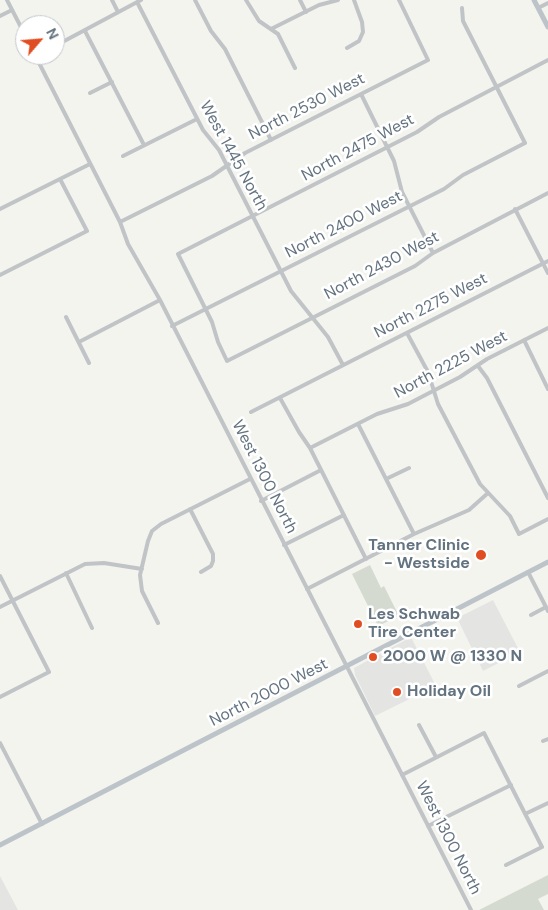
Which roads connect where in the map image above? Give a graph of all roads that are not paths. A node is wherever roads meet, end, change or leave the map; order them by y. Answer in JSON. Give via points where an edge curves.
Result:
{"nodes":[{"id":1,"x":7,"y":0,"type":"edge"},
{"id":2,"x":112,"y":0,"type":"edge"},
{"id":3,"x":195,"y":0,"type":"edge"},
{"id":4,"x":246,"y":0,"type":"edge"},
{"id":5,"x":300,"y":0,"type":"edge"},
{"id":6,"x":338,"y":0,"type":"edge"},
{"id":7,"x":354,"y":0,"type":"edge"},
{"id":8,"x":399,"y":0,"type":"edge"},
{"id":9,"x":534,"y":0,"type":"edge"},
{"id":10,"x":139,"y":1,"type":"edge"},
{"id":11,"x":548,"y":3,"type":"edge"},
{"id":12,"x":462,"y":8,"type":"dead end"},
{"id":13,"x":538,"y":8,"type":"junction"},
{"id":14,"x":12,"y":10,"type":"junction"},
{"id":15,"x":118,"y":12,"type":"junction"},
{"id":16,"x":306,"y":12,"type":"junction"},
{"id":17,"x":0,"y":16,"type":"edge"},
{"id":18,"x":15,"y":16,"type":"edge"},
{"id":19,"x":548,"y":28,"type":"edge"},
{"id":20,"x":271,"y":30,"type":"junction"},
{"id":21,"x":86,"y":31,"type":"junction"},
{"id":22,"x":65,"y":41,"type":"edge"},
{"id":23,"x":347,"y":48,"type":"dead end"},
{"id":24,"x":548,"y":60,"type":"edge"},
{"id":25,"x":42,"y":65,"type":"edge"},
{"id":26,"x":295,"y":68,"type":"dead end"},
{"id":27,"x":112,"y":82,"type":"junction"},
{"id":28,"x":497,"y":88,"type":"junction"},
{"id":29,"x":90,"y":93,"type":"dead end"},
{"id":30,"x":361,"y":94,"type":"junction"},
{"id":31,"x":197,"y":118,"type":"junction"},
{"id":32,"x":271,"y":140,"type":"junction"},
{"id":33,"x":144,"y":145,"type":"junction"},
{"id":34,"x":387,"y":148,"type":"junction"},
{"id":35,"x":123,"y":156,"type":"dead end"},
{"id":36,"x":90,"y":164,"type":"junction"},
{"id":37,"x":226,"y":165,"type":"junction"},
{"id":38,"x":60,"y":179,"type":"junction"},
{"id":39,"x":548,"y":193,"type":"edge"},
{"id":40,"x":409,"y":206,"type":"junction"},
{"id":41,"x":515,"y":209,"type":"junction"},
{"id":42,"x":0,"y":210,"type":"edge"},
{"id":43,"x":253,"y":216,"type":"junction"},
{"id":44,"x":120,"y":222,"type":"junction"},
{"id":45,"x":433,"y":252,"type":"junction"},
{"id":46,"x":548,"y":260,"type":"edge"},
{"id":47,"x":543,"y":263,"type":"junction"},
{"id":48,"x":281,"y":271,"type":"junction"},
{"id":49,"x":548,"y":273,"type":"edge"},
{"id":50,"x":0,"y":275,"type":"edge"},
{"id":51,"x":160,"y":300,"type":"junction"},
{"id":52,"x":206,"y":309,"type":"junction"},
{"id":53,"x":66,"y":317,"type":"dead end"},
{"id":54,"x":313,"y":317,"type":"junction"},
{"id":55,"x":172,"y":326,"type":"junction"},
{"id":56,"x":548,"y":328,"type":"edge"},
{"id":57,"x":407,"y":333,"type":"junction"},
{"id":58,"x":524,"y":340,"type":"junction"},
{"id":59,"x":79,"y":342,"type":"junction"},
{"id":60,"x":89,"y":363,"type":"dead end"},
{"id":61,"x":343,"y":365,"type":"junction"},
{"id":62,"x":478,"y":366,"type":"junction"},
{"id":63,"x":548,"y":389,"type":"edge"},
{"id":64,"x":433,"y":391,"type":"junction"},
{"id":65,"x":280,"y":398,"type":"junction"},
{"id":66,"x":251,"y":412,"type":"dead end"},
{"id":67,"x":358,"y":424,"type":"junction"},
{"id":68,"x":310,"y":448,"type":"junction"},
{"id":69,"x":409,"y":468,"type":"dead end"},
{"id":70,"x":321,"y":470,"type":"junction"},
{"id":71,"x":250,"y":479,"type":"junction"},
{"id":72,"x":386,"y":479,"type":"junction"},
{"id":73,"x":488,"y":494,"type":"junction"},
{"id":74,"x":548,"y":498,"type":"edge"},
{"id":75,"x":261,"y":501,"type":"junction"},
{"id":76,"x":190,"y":510,"type":"junction"},
{"id":77,"x":344,"y":515,"type":"junction"},
{"id":78,"x":548,"y":520,"type":"edge"},
{"id":79,"x":414,"y":534,"type":"junction"},
{"id":80,"x":284,"y":545,"type":"junction"},
{"id":81,"x":366,"y":559,"type":"junction"},
{"id":82,"x":548,"y":562,"type":"edge"},
{"id":83,"x":142,"y":569,"type":"junction"},
{"id":84,"x":202,"y":572,"type":"dead end"},
{"id":85,"x":528,"y":572,"type":"junction"},
{"id":86,"x":66,"y":573,"type":"junction"},
{"id":87,"x":0,"y":576,"type":"edge"},
{"id":88,"x":307,"y":589,"type":"junction"},
{"id":89,"x":12,"y":600,"type":"junction"},
{"id":90,"x":0,"y":607,"type":"edge"},
{"id":91,"x":547,"y":609,"type":"edge"},
{"id":92,"x":531,"y":615,"type":"dead end"},
{"id":93,"x":158,"y":624,"type":"dead end"},
{"id":94,"x":92,"y":628,"type":"dead end"},
{"id":95,"x":347,"y":667,"type":"junction"},
{"id":96,"x":548,"y":671,"type":"edge"},
{"id":97,"x":519,"y":686,"type":"dead end"},
{"id":98,"x":0,"y":696,"type":"edge"},
{"id":99,"x":419,"y":724,"type":"dead end"},
{"id":100,"x":0,"y":743,"type":"edge"},
{"id":101,"x":436,"y":757,"type":"junction"},
{"id":102,"x":402,"y":775,"type":"junction"},
{"id":103,"x":511,"y":785,"type":"junction"},
{"id":104,"x":548,"y":803,"type":"edge"},
{"id":105,"x":526,"y":814,"type":"junction"},
{"id":106,"x":42,"y":824,"type":"junction"},
{"id":107,"x":428,"y":826,"type":"junction"},
{"id":108,"x":0,"y":845,"type":"edge"},
{"id":109,"x":506,"y":865,"type":"dead end"},
{"id":110,"x":471,"y":910,"type":"edge"}],
"edges":[{"from":1,"to":14,"type":"street"},
{"from":2,"to":15,"type":"street"},
{"from":3,"to":32,"type":"street","via":[[210,32],[225,48]]},
{"from":4,"to":20,"type":"street","via":[[259,21]]},
{"from":5,"to":16,"type":"street"},
{"from":6,"to":16,"type":"street"},
{"from":7,"to":23,"type":"street","via":[[363,32],[359,41]]},
{"from":8,"to":30,"type":"street","name":"North 2530 West","via":[[428,60]]},
{"from":9,"to":13,"type":"main road"},
{"from":10,"to":15,"type":"street"},
{"from":10,"to":31,"type":"street","name":"West 1445 North"},
{"from":11,"to":13,"type":"street"},
{"from":12,"to":28,"type":"street","via":[[463,20]]},
{"from":13,"to":19,"type":"main road"},
{"from":14,"to":17,"type":"street"},
{"from":14,"to":18,"type":"street"},
{"from":15,"to":21,"type":"street"},
{"from":16,"to":20,"type":"street"},
{"from":20,"to":26,"type":"street","via":[[278,34]]},
{"from":21,"to":22,"type":"street"},
{"from":21,"to":27,"type":"street"},
{"from":24,"to":28,"type":"street","name":"North 2475 West"},
{"from":25,"to":36,"type":"street","name":"West 1300 North"},
{"from":27,"to":29,"type":"street"},
{"from":27,"to":33,"type":"street"},
{"from":28,"to":34,"type":"street","name":"North 2475 West"},
{"from":28,"to":40,"type":"street","name":"North 2400 West","via":[[525,143]]},
{"from":30,"to":32,"type":"street","name":"North 2530 West"},
{"from":30,"to":34,"type":"street"},
{"from":31,"to":33,"type":"street"},
{"from":31,"to":37,"type":"street","name":"West 1445 North"},
{"from":32,"to":37,"type":"street","name":"North 2530 West"},
{"from":33,"to":35,"type":"street"},
{"from":34,"to":40,"type":"street"},
{"from":34,"to":43,"type":"street","name":"North 2475 West"},
{"from":36,"to":38,"type":"street"},
{"from":36,"to":44,"type":"street","name":"West 1300 North"},
{"from":37,"to":43,"type":"street","name":"West 1445 North"},
{"from":37,"to":44,"type":"street","name":"North 2530 West","via":[[212,176]]},
{"from":38,"to":42,"type":"street"},
{"from":38,"to":50,"type":"street","via":[[87,231]]},
{"from":39,"to":41,"type":"street","name":"North 2430 West"},
{"from":40,"to":45,"type":"street"},
{"from":40,"to":48,"type":"street","name":"North 2400 West"},
{"from":41,"to":45,"type":"street","name":"North 2430 West"},
{"from":41,"to":47,"type":"street"},
{"from":43,"to":48,"type":"street","name":"West 1445 North"},
{"from":43,"to":52,"type":"street","name":"North 2475 West","via":[[178,254]]},
{"from":44,"to":51,"type":"street","name":"West 1300 North","via":[[128,244]]},
{"from":45,"to":54,"type":"street","name":"North 2430 West","via":[[415,266]]},
{"from":46,"to":47,"type":"street","name":"North 2275 West"},
{"from":47,"to":49,"type":"street"},
{"from":47,"to":57,"type":"street","name":"North 2275 West"},
{"from":48,"to":52,"type":"street","name":"North 2400 West"},
{"from":48,"to":54,"type":"street","name":"West 1445 North","via":[[297,299]]},
{"from":51,"to":55,"type":"street","name":"West 1300 North"},
{"from":51,"to":59,"type":"street"},
{"from":52,"to":54,"type":"street","name":"North 2430 West","via":[[227,361]]},
{"from":52,"to":55,"type":"street","name":"North 2400 West"},
{"from":53,"to":59,"type":"street"},
{"from":54,"to":61,"type":"street","name":"West 1445 North"},
{"from":55,"to":71,"type":"street","name":"West 1300 North"},
{"from":56,"to":58,"type":"street","name":"North 2225 West"},
{"from":57,"to":61,"type":"street","name":"North 2275 West"},
{"from":57,"to":64,"type":"street","via":[[428,372]]},
{"from":58,"to":62,"type":"street","name":"North 2225 West"},
{"from":58,"to":63,"type":"street"},
{"from":59,"to":60,"type":"street"},
{"from":61,"to":65,"type":"street","name":"North 2275 West"},
{"from":62,"to":64,"type":"street","name":"North 2225 West"},
{"from":62,"to":74,"type":"street"},
{"from":64,"to":67,"type":"street","name":"North 2225 West"},
{"from":64,"to":73,"type":"street"},
{"from":65,"to":66,"type":"street","name":"North 2275 West"},
{"from":65,"to":68,"type":"street"},
{"from":67,"to":68,"type":"street","name":"North 2225 West"},
{"from":67,"to":72,"type":"street"},
{"from":68,"to":70,"type":"street"},
{"from":69,"to":72,"type":"street"},
{"from":70,"to":75,"type":"street"},
{"from":70,"to":77,"type":"street"},
{"from":71,"to":75,"type":"street","name":"West 1300 North"},
{"from":71,"to":76,"type":"street"},
{"from":72,"to":79,"type":"street"},
{"from":73,"to":78,"type":"street","via":[[510,516],[519,534]]},
{"from":73,"to":79,"type":"street","via":[[469,510]]},
{"from":75,"to":80,"type":"street","name":"West 1300 North"},
{"from":76,"to":83,"type":"street","via":[[152,531]]},
{"from":76,"to":84,"type":"street","via":[[212,554],[213,561]]},
{"from":77,"to":80,"type":"street"},
{"from":77,"to":81,"type":"street"},
{"from":79,"to":81,"type":"street"},
{"from":80,"to":88,"type":"street","name":"West 1300 North"},
{"from":81,"to":88,"type":"street"},
{"from":82,"to":85,"type":"main road","name":"North 2000 West"},
{"from":83,"to":86,"type":"street","via":[[93,562]]},
{"from":83,"to":93,"type":"street","via":[[142,591]]},
{"from":85,"to":91,"type":"street"},
{"from":85,"to":95,"type":"main road","name":"North 2000 West"},
{"from":86,"to":89,"type":"street"},
{"from":86,"to":94,"type":"street"},
{"from":87,"to":89,"type":"street"},
{"from":88,"to":95,"type":"street","name":"West 1300 North"},
{"from":89,"to":90,"type":"street"},
{"from":89,"to":98,"type":"street","via":[[49,672]]},
{"from":91,"to":92,"type":"street"},
{"from":95,"to":102,"type":"street","name":"West 1300 North"},
{"from":95,"to":106,"type":"main road","name":"North 2000 West"},
{"from":96,"to":97,"type":"street"},
{"from":99,"to":101,"type":"street"},
{"from":100,"to":106,"type":"street"},
{"from":101,"to":102,"type":"street"},
{"from":101,"to":103,"type":"street","via":[[484,734]]},
{"from":102,"to":107,"type":"street","name":"West 1300 North"},
{"from":103,"to":105,"type":"street"},
{"from":103,"to":107,"type":"street"},
{"from":104,"to":105,"type":"street"},
{"from":105,"to":109,"type":"street","via":[[542,847]]},
{"from":106,"to":108,"type":"main road","name":"North 2000 West"},
{"from":107,"to":110,"type":"street","name":"West 1300 North"}]}
